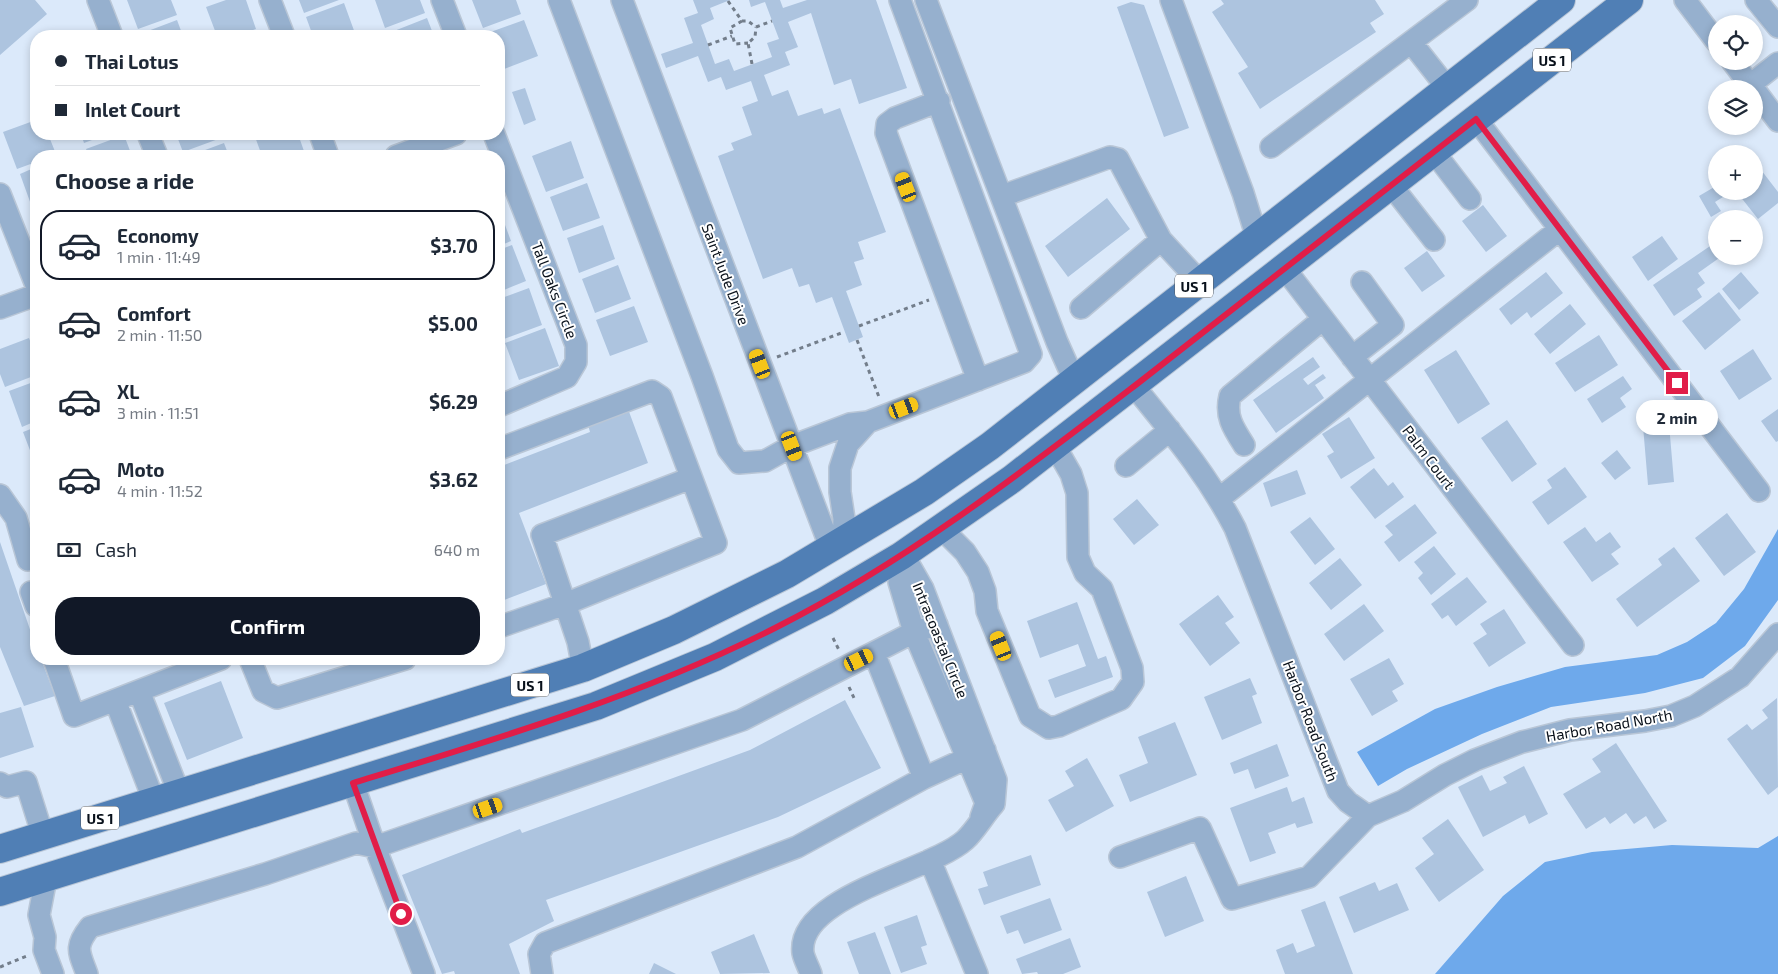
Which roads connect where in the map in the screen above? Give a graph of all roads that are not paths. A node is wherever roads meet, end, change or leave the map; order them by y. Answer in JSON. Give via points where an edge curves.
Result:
{"nodes":[{"id":1,"x":98,"y":0,"type":"edge"},
{"id":2,"x":270,"y":0,"type":"edge"},
{"id":3,"x":442,"y":0,"type":"edge"},
{"id":4,"x":559,"y":0,"type":"edge"},
{"id":5,"x":622,"y":0,"type":"edge"},
{"id":6,"x":900,"y":0,"type":"edge"},
{"id":7,"x":926,"y":0,"type":"edge"},
{"id":8,"x":1171,"y":0,"type":"edge"},
{"id":9,"x":1467,"y":0,"type":"edge"},
{"id":10,"x":1561,"y":0,"type":"edge"},
{"id":11,"x":1629,"y":0,"type":"edge"},
{"id":12,"x":1685,"y":0,"type":"edge"},
{"id":13,"x":1756,"y":0,"type":"edge"},
{"id":14,"x":1778,"y":26,"type":"edge"},
{"id":15,"x":110,"y":30,"type":"edge"},
{"id":16,"x":282,"y":30,"type":"edge"},
{"id":17,"x":454,"y":30,"type":"edge"},
{"id":18,"x":1708,"y":30,"type":"edge"},
{"id":19,"x":1411,"y":42,"type":"junction"},
{"id":20,"x":1778,"y":63,"type":"edge"},
{"id":21,"x":1760,"y":80,"type":"edge"},
{"id":22,"x":1448,"y":89,"type":"junction"},
{"id":23,"x":938,"y":101,"type":"junction"},
{"id":24,"x":1763,"y":102,"type":"edge"},
{"id":25,"x":1476,"y":119,"type":"junction"},
{"id":26,"x":1778,"y":121,"type":"edge"},
{"id":27,"x":440,"y":140,"type":"edge"},
{"id":28,"x":1271,"y":148,"type":"dead end"},
{"id":29,"x":412,"y":150,"type":"edge"},
{"id":30,"x":1434,"y":152,"type":"junction"},
{"id":31,"x":505,"y":162,"type":"edge"},
{"id":32,"x":1391,"y":186,"type":"junction"},
{"id":33,"x":1315,"y":193,"type":"junction"},
{"id":34,"x":0,"y":194,"type":"edge"},
{"id":35,"x":1002,"y":196,"type":"junction"},
{"id":36,"x":1470,"y":199,"type":"dead end"},
{"id":37,"x":1560,"y":229,"type":"junction"},
{"id":38,"x":1257,"y":238,"type":"junction"},
{"id":39,"x":1161,"y":240,"type":"junction"},
{"id":40,"x":1434,"y":240,"type":"dead end"},
{"id":41,"x":1285,"y":269,"type":"junction"},
{"id":42,"x":30,"y":270,"type":"edge"},
{"id":43,"x":1200,"y":282,"type":"junction"},
{"id":44,"x":1362,"y":282,"type":"dead end"},
{"id":45,"x":30,"y":297,"type":"edge"},
{"id":46,"x":0,"y":308,"type":"edge"},
{"id":47,"x":1080,"y":308,"type":"dead end"},
{"id":48,"x":1233,"y":309,"type":"junction"},
{"id":49,"x":1323,"y":318,"type":"junction"},
{"id":50,"x":1352,"y":357,"type":"junction"},
{"id":51,"x":978,"y":380,"type":"junction"},
{"id":52,"x":1074,"y":380,"type":"junction"},
{"id":53,"x":1370,"y":380,"type":"junction"},
{"id":54,"x":1134,"y":386,"type":"junction"},
{"id":55,"x":505,"y":403,"type":"edge"},
{"id":56,"x":877,"y":418,"type":"junction"},
{"id":57,"x":1170,"y":430,"type":"junction"},
{"id":58,"x":1244,"y":445,"type":"dead end"},
{"id":59,"x":792,"y":446,"type":"junction"},
{"id":60,"x":1055,"y":446,"type":"junction"},
{"id":61,"x":505,"y":447,"type":"edge"},
{"id":62,"x":1126,"y":466,"type":"dead end"},
{"id":63,"x":691,"y":478,"type":"junction"},
{"id":64,"x":1759,"y":491,"type":"dead end"},
{"id":65,"x":924,"y":492,"type":"junction"},
{"id":66,"x":0,"y":495,"type":"edge"},
{"id":67,"x":1220,"y":498,"type":"junction"},
{"id":68,"x":942,"y":529,"type":"junction"},
{"id":69,"x":837,"y":546,"type":"junction"},
{"id":70,"x":901,"y":556,"type":"junction"},
{"id":71,"x":28,"y":560,"type":"dead end"},
{"id":72,"x":824,"y":601,"type":"junction"},
{"id":73,"x":566,"y":604,"type":"junction"},
{"id":74,"x":505,"y":625,"type":"edge"},
{"id":75,"x":937,"y":625,"type":"junction"},
{"id":76,"x":914,"y":632,"type":"junction"},
{"id":77,"x":1778,"y":634,"type":"edge"},
{"id":78,"x":1573,"y":644,"type":"dead end"},
{"id":79,"x":874,"y":653,"type":"junction"},
{"id":80,"x":56,"y":665,"type":"edge"},
{"id":81,"x":191,"y":665,"type":"edge"},
{"id":82,"x":252,"y":665,"type":"edge"},
{"id":83,"x":384,"y":665,"type":"edge"},
{"id":84,"x":583,"y":668,"type":"junction"},
{"id":85,"x":139,"y":691,"type":"junction"},
{"id":86,"x":115,"y":700,"type":"junction"},
{"id":87,"x":534,"y":726,"type":"junction"},
{"id":88,"x":976,"y":754,"type":"junction"},
{"id":89,"x":924,"y":778,"type":"junction"},
{"id":90,"x":0,"y":783,"type":"edge"},
{"id":91,"x":353,"y":783,"type":"junction"},
{"id":92,"x":167,"y":797,"type":"junction"},
{"id":93,"x":1368,"y":816,"type":"junction"},
{"id":94,"x":43,"y":836,"type":"junction"},
{"id":95,"x":375,"y":847,"type":"junction"},
{"id":96,"x":0,"y":849,"type":"edge"},
{"id":97,"x":1120,"y":857,"type":"dead end"},
{"id":98,"x":930,"y":860,"type":"junction"},
{"id":99,"x":46,"y":878,"type":"junction"},
{"id":100,"x":0,"y":892,"type":"edge"},
{"id":101,"x":84,"y":967,"type":"edge"},
{"id":102,"x":55,"y":973,"type":"edge"},
{"id":103,"x":424,"y":974,"type":"edge"},
{"id":104,"x":542,"y":974,"type":"edge"},
{"id":105,"x":811,"y":974,"type":"edge"},
{"id":106,"x":977,"y":974,"type":"edge"}],
"edges":[{"from":1,"to":15,"type":"street"},
{"from":2,"to":16,"type":"street"},
{"from":3,"to":17,"type":"street"},
{"from":4,"to":59,"type":"street","via":[[728,449],[738,462],[765,461]]},
{"from":5,"to":59,"type":"street","name":"Saint Jude Drive"},
{"from":6,"to":23,"type":"street"},
{"from":7,"to":35,"type":"street"},
{"from":8,"to":38,"type":"street"},
{"from":9,"to":19,"type":"street"},
{"from":10,"to":22,"type":"main road","number":"US 1"},
{"from":11,"to":25,"type":"main road","number":"US 1"},
{"from":12,"to":18,"type":"street"},
{"from":13,"to":14,"type":"street"},
{"from":19,"to":22,"type":"street"},
{"from":19,"to":28,"type":"street"},
{"from":20,"to":21,"type":"street"},
{"from":22,"to":33,"type":"main road","number":"US 1"},
{"from":23,"to":51,"type":"street","via":[[895,118],[887,124],[886,133]]},
{"from":23,"to":51,"type":"street","via":[[1031,354],[1024,362]]},
{"from":24,"to":26,"type":"street"},
{"from":25,"to":30,"type":"main road","number":"US 1"},
{"from":25,"to":37,"type":"street"},
{"from":27,"to":29,"type":"street"},
{"from":30,"to":32,"type":"main road","number":"US 1"},
{"from":30,"to":36,"type":"street"},
{"from":31,"to":55,"type":"street","name":"Tall Oaks Circle","via":[[576,345],[576,362],[567,377]]},
{"from":32,"to":40,"type":"street"},
{"from":32,"to":41,"type":"main road","number":"US 1"},
{"from":33,"to":38,"type":"main road","number":"US 1"},
{"from":33,"to":41,"type":"main road","via":[[1292,234]]},
{"from":34,"to":42,"type":"street"},
{"from":35,"to":39,"type":"street","via":[[1110,157],[1118,159]]},
{"from":35,"to":52,"type":"street"},
{"from":37,"to":53,"type":"street"},
{"from":37,"to":64,"type":"street"},
{"from":38,"to":43,"type":"main road","number":"US 1"},
{"from":38,"to":48,"type":"main road","via":[[1249,273]]},
{"from":39,"to":43,"type":"street"},
{"from":39,"to":47,"type":"street"},
{"from":41,"to":48,"type":"main road","number":"US 1"},
{"from":41,"to":49,"type":"street","name":"Palm Court"},
{"from":43,"to":52,"type":"main road","number":"US 1"},
{"from":44,"to":50,"type":"street","via":[[1393,325]]},
{"from":45,"to":46,"type":"street"},
{"from":48,"to":54,"type":"main road","number":"US 1"},
{"from":49,"to":50,"type":"street","name":"Palm Court"},
{"from":49,"to":58,"type":"street","via":[[1230,396],[1227,407],[1230,424]]},
{"from":50,"to":53,"type":"street","name":"Palm Court"},
{"from":51,"to":56,"type":"street"},
{"from":52,"to":65,"type":"main road","number":"US 1","via":[[990,446]]},
{"from":53,"to":67,"type":"street"},
{"from":53,"to":78,"type":"street","name":"Palm Court"},
{"from":54,"to":57,"type":"street","name":"Harbor Road South"},
{"from":54,"to":60,"type":"main road","number":"US 1"},
{"from":56,"to":59,"type":"street","via":[[850,424]]},
{"from":56,"to":69,"type":"street","via":[[848,444],[840,468],[844,519]]},
{"from":57,"to":62,"type":"street"},
{"from":57,"to":67,"type":"street","name":"Harbor Road South"},
{"from":59,"to":69,"type":"street","name":"Saint Jude Drive"},
{"from":60,"to":68,"type":"main road","number":"US 1"},
{"from":60,"to":68,"type":"street","via":[[1071,474],[1077,493],[1078,557],[1085,573],[1102,589],[1132,668],[1133,682],[1121,699],[1049,728],[1030,716],[987,611],[985,591],[978,572],[965,552]]},
{"from":61,"to":63,"type":"street","via":[[652,391],[661,397]]},
{"from":63,"to":73,"type":"street","via":[[716,543]]},
{"from":63,"to":73,"type":"street","via":[[542,535]]},
{"from":65,"to":69,"type":"main road","number":"US 1"},
{"from":65,"to":70,"type":"main road","via":[[899,532]]},
{"from":66,"to":71,"type":"street","via":[[16,518]]},
{"from":67,"to":93,"type":"street","name":"Harbor Road South","via":[[1235,528],[1338,791]]},
{"from":68,"to":70,"type":"main road","number":"US 1"},
{"from":69,"to":72,"type":"main road","via":[[844,559]]},
{"from":69,"to":84,"type":"main road","number":"US 1","via":[[730,604]]},
{"from":70,"to":72,"type":"main road","number":"US 1"},
{"from":70,"to":75,"type":"street","name":"Intracoastal Circle","via":[[923,589]]},
{"from":70,"to":76,"type":"street","name":"Intracoastal Circle","via":[[899,582]]},
{"from":72,"to":87,"type":"main road","number":"US 1","via":[[767,632],[664,679]]},
{"from":73,"to":74,"type":"street"},
{"from":73,"to":84,"type":"street"},
{"from":75,"to":76,"type":"street"},
{"from":75,"to":88,"type":"street","name":"Intracoastal Circle"},
{"from":76,"to":79,"type":"street"},
{"from":76,"to":88,"type":"street","name":"Intracoastal Circle"},
{"from":77,"to":93,"type":"street","name":"Harbor Road North","via":[[1740,676],[1695,706],[1671,716],[1570,730],[1522,742],[1475,760],[1403,801]]},
{"from":79,"to":89,"type":"street"},
{"from":79,"to":95,"type":"street","via":[[742,720]]},
{"from":80,"to":86,"type":"street","via":[[74,716]]},
{"from":81,"to":85,"type":"street"},
{"from":82,"to":83,"type":"street","via":[[263,691],[277,698]]},
{"from":84,"to":87,"type":"main road","via":[[572,694]]},
{"from":84,"to":92,"type":"main road","number":"US 1"},
{"from":85,"to":86,"type":"street"},
{"from":85,"to":92,"type":"street"},
{"from":86,"to":92,"type":"street"},
{"from":87,"to":91,"type":"main road","number":"US 1"},
{"from":88,"to":89,"type":"street"},
{"from":88,"to":98,"type":"street","name":"Intracoastal Circle","via":[[996,780],[994,804],[965,840]]},
{"from":89,"to":104,"type":"street","via":[[797,847],[545,943],[539,954]]},
{"from":90,"to":94,"type":"street","via":[[7,787],[26,782]]},
{"from":91,"to":95,"type":"street"},
{"from":91,"to":99,"type":"main road","number":"US 1"},
{"from":92,"to":94,"type":"main road","number":"US 1"},
{"from":93,"to":97,"type":"street","via":[[1309,877],[1232,899],[1200,828]]},
{"from":94,"to":96,"type":"main road","number":"US 1"},
{"from":95,"to":101,"type":"street","via":[[356,843],[90,927],[80,939],[78,950]]},
{"from":95,"to":103,"type":"street"},
{"from":98,"to":105,"type":"street","name":"Intracoastal Circle","via":[[843,899],[818,916],[805,939],[803,952]]},
{"from":98,"to":106,"type":"street"},
{"from":99,"to":100,"type":"main road","number":"US 1"},
{"from":99,"to":102,"type":"street","via":[[39,915],[45,937],[44,950]]},
{"from":101,"to":102,"type":"street"}]}
